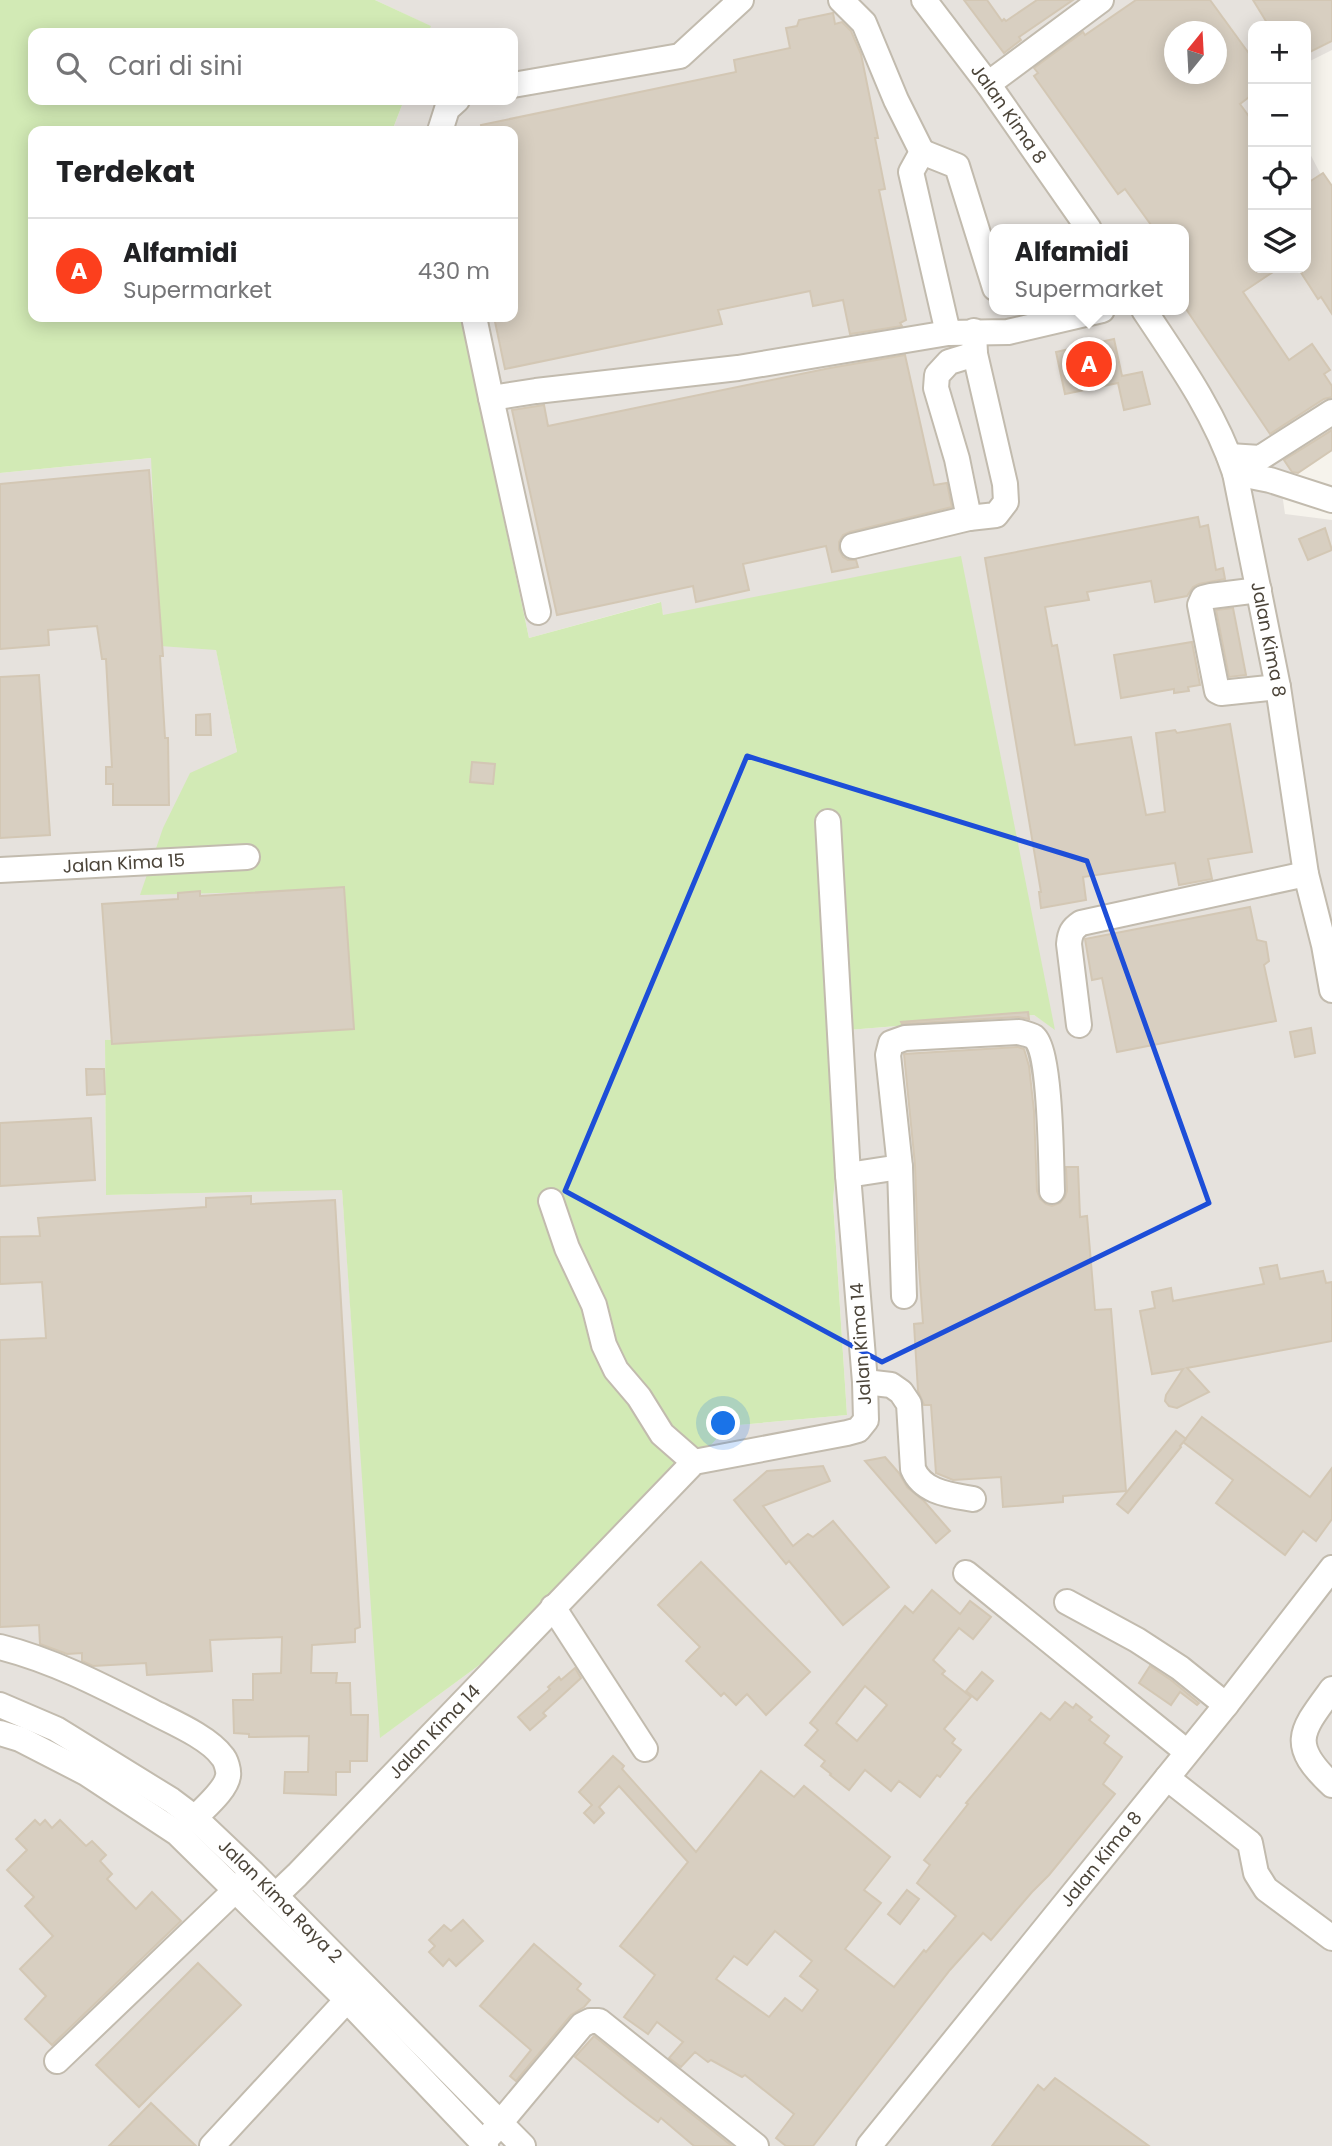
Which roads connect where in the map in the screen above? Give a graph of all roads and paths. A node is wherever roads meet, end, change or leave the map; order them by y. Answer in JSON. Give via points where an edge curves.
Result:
{"nodes":[{"id":1,"x":741,"y":0,"type":"edge"},
{"id":2,"x":841,"y":0,"type":"edge"},
{"id":3,"x":924,"y":0,"type":"edge"},
{"id":4,"x":1101,"y":0,"type":"edge"},
{"id":5,"x":518,"y":84,"type":"edge"},
{"id":6,"x":988,"y":84,"type":"junction"},
{"id":7,"x":451,"y":105,"type":"edge"},
{"id":8,"x":441,"y":126,"type":"edge"},
{"id":9,"x":922,"y":152,"type":"junction"},
{"id":10,"x":1086,"y":224,"type":"edge"},
{"id":11,"x":989,"y":269,"type":"edge"},
{"id":12,"x":1058,"y":315,"type":"edge"},
{"id":13,"x":1147,"y":315,"type":"edge"},
{"id":14,"x":1005,"y":321,"type":"edge"},
{"id":15,"x":475,"y":322,"type":"edge"},
{"id":16,"x":948,"y":332,"type":"junction"},
{"id":17,"x":974,"y":342,"type":"junction"},
{"id":18,"x":491,"y":398,"type":"junction"},
{"id":19,"x":1332,"y":412,"type":"edge"},
{"id":20,"x":998,"y":452,"type":"junction"},
{"id":21,"x":957,"y":459,"type":"junction"},
{"id":22,"x":1232,"y":464,"type":"junction"},
{"id":23,"x":1332,"y":500,"type":"edge"},
{"id":24,"x":969,"y":518,"type":"junction"},
{"id":25,"x":853,"y":546,"type":"dead end"},
{"id":26,"x":1259,"y":590,"type":"junction"},
{"id":27,"x":538,"y":612,"type":"dead end"},
{"id":28,"x":1278,"y":687,"type":"junction"},
{"id":29,"x":828,"y":822,"type":"dead end"},
{"id":30,"x":247,"y":857,"type":"dead end"},
{"id":31,"x":0,"y":870,"type":"edge"},
{"id":32,"x":1306,"y":874,"type":"junction"},
{"id":33,"x":1328,"y":945,"type":"edge"},
{"id":34,"x":1332,"y":990,"type":"edge"},
{"id":35,"x":1079,"y":1025,"type":"dead end"},
{"id":36,"x":900,"y":1167,"type":"junction"},
{"id":37,"x":848,"y":1175,"type":"junction"},
{"id":38,"x":1052,"y":1191,"type":"dead end"},
{"id":39,"x":551,"y":1201,"type":"dead end"},
{"id":40,"x":904,"y":1296,"type":"dead end"},
{"id":41,"x":865,"y":1382,"type":"junction"},
{"id":42,"x":694,"y":1462,"type":"junction"},
{"id":43,"x":973,"y":1499,"type":"dead end"},
{"id":44,"x":1332,"y":1568,"type":"edge"},
{"id":45,"x":966,"y":1573,"type":"dead end"},
{"id":46,"x":1067,"y":1602,"type":"dead end"},
{"id":47,"x":553,"y":1607,"type":"junction"},
{"id":48,"x":0,"y":1647,"type":"edge"},
{"id":49,"x":1332,"y":1689,"type":"edge"},
{"id":50,"x":1226,"y":1704,"type":"junction"},
{"id":51,"x":0,"y":1705,"type":"edge"},
{"id":52,"x":0,"y":1733,"type":"edge"},
{"id":53,"x":645,"y":1749,"type":"dead end"},
{"id":54,"x":1187,"y":1752,"type":"junction"},
{"id":55,"x":1167,"y":1777,"type":"junction"},
{"id":56,"x":1332,"y":1785,"type":"edge"},
{"id":57,"x":195,"y":1818,"type":"junction"},
{"id":58,"x":245,"y":1881,"type":"junction"},
{"id":59,"x":275,"y":1896,"type":"junction"},
{"id":60,"x":1332,"y":1938,"type":"edge"},
{"id":61,"x":347,"y":2000,"type":"junction"},
{"id":62,"x":57,"y":2060,"type":"dead end"},
{"id":63,"x":501,"y":2124,"type":"junction"},
{"id":64,"x":485,"y":2144,"type":"edge"},
{"id":65,"x":212,"y":2146,"type":"edge"},
{"id":66,"x":523,"y":2146,"type":"edge"},
{"id":67,"x":756,"y":2146,"type":"edge"},
{"id":68,"x":869,"y":2146,"type":"edge"}],
"edges":[{"from":1,"to":5,"type":"street","via":[[680,56]]},
{"from":2,"to":9,"type":"street","via":[[864,23]]},
{"from":3,"to":6,"type":"street","name":"Jalan Kima 8"},
{"from":4,"to":6,"type":"street"},
{"from":6,"to":10,"type":"street","name":"Jalan Kima 8"},
{"from":7,"to":8,"type":"street"},
{"from":9,"to":11,"type":"street","via":[[957,166]]},
{"from":9,"to":16,"type":"street","via":[[911,172]]},
{"from":12,"to":14,"type":"street"},
{"from":13,"to":22,"type":"street","name":"Jalan Kima 8","via":[[1194,384]]},
{"from":14,"to":17,"type":"street"},
{"from":15,"to":18,"type":"street"},
{"from":16,"to":17,"type":"street"},
{"from":16,"to":18,"type":"street","via":[[738,368]]},
{"from":17,"to":20,"type":"street"},
{"from":17,"to":21,"type":"street","via":[[937,375],[936,388]]},
{"from":18,"to":27,"type":"street"},
{"from":19,"to":22,"type":"street","via":[[1261,458]]},
{"from":20,"to":21,"type":"street"},
{"from":20,"to":24,"type":"street","via":[[1006,502],[996,515]]},
{"from":21,"to":24,"type":"street"},
{"from":22,"to":23,"type":"street"},
{"from":22,"to":26,"type":"street","name":"Jalan Kima 8"},
{"from":24,"to":25,"type":"street"},
{"from":26,"to":28,"type":"street","name":"Jalan Kima 8"},
{"from":26,"to":28,"type":"street","via":[[1203,598],[1200,605],[1217,691]]},
{"from":28,"to":32,"type":"street","name":"Jalan Kima 8"},
{"from":29,"to":37,"type":"street","name":"Jalan Kima 14"},
{"from":30,"to":31,"type":"street","name":"Jalan Kima 15"},
{"from":32,"to":33,"type":"street","name":"Jalan Kima 8"},
{"from":32,"to":35,"type":"street","via":[[1073,928],[1069,944]]},
{"from":33,"to":34,"type":"street","name":"Jalan Kima 8"},
{"from":36,"to":37,"type":"street"},
{"from":36,"to":38,"type":"street","via":[[888,1055],[891,1043],[905,1038],[1019,1032],[1034,1037],[1040,1046],[1050,1106]]},
{"from":36,"to":40,"type":"street"},
{"from":37,"to":41,"type":"street","name":"Jalan Kima 14"},
{"from":39,"to":42,"type":"street","via":[[616,1370],[662,1434]]},
{"from":41,"to":42,"type":"street","name":"Jalan Kima 14","via":[[866,1420],[858,1430]]},
{"from":41,"to":43,"type":"street","via":[[891,1385],[909,1404],[916,1478],[935,1492]]},
{"from":42,"to":47,"type":"street","name":"Jalan Kima 14"},
{"from":44,"to":50,"type":"street","name":"Jalan Kima 8"},
{"from":45,"to":54,"type":"street"},
{"from":46,"to":50,"type":"street","via":[[1148,1647]]},
{"from":47,"to":53,"type":"street"},
{"from":47,"to":59,"type":"street","name":"Jalan Kima 14"},
{"from":48,"to":57,"type":"street","via":[[93,1681],[194,1733],[222,1755],[228,1776]]},
{"from":49,"to":56,"type":"street","via":[[1303,1734],[1313,1768]]},
{"from":50,"to":54,"type":"street","name":"Jalan Kima 8"},
{"from":51,"to":57,"type":"street","name":"Jalan Kima Raya 2","via":[[56,1729]]},
{"from":52,"to":58,"type":"street","name":"Jalan Kima Raya 2","via":[[86,1773]]},
{"from":54,"to":55,"type":"street","name":"Jalan Kima 8"},
{"from":55,"to":60,"type":"street","via":[[1251,1843],[1256,1873],[1266,1889]]},
{"from":55,"to":68,"type":"street","name":"Jalan Kima 8"},
{"from":57,"to":58,"type":"street","name":"Jalan Kima Raya 2"},
{"from":58,"to":59,"type":"street","name":"Jalan Kima Raya 2"},
{"from":58,"to":61,"type":"street","name":"Jalan Kima Raya 2"},
{"from":58,"to":62,"type":"street"},
{"from":59,"to":63,"type":"street","name":"Jalan Kima Raya 2"},
{"from":61,"to":64,"type":"street","name":"Jalan Kima Raya 2"},
{"from":61,"to":65,"type":"street"},
{"from":63,"to":64,"type":"street"},
{"from":63,"to":66,"type":"street","name":"Jalan Kima Raya 2"},
{"from":63,"to":67,"type":"street","via":[[582,2025],[599,2021]]}]}
